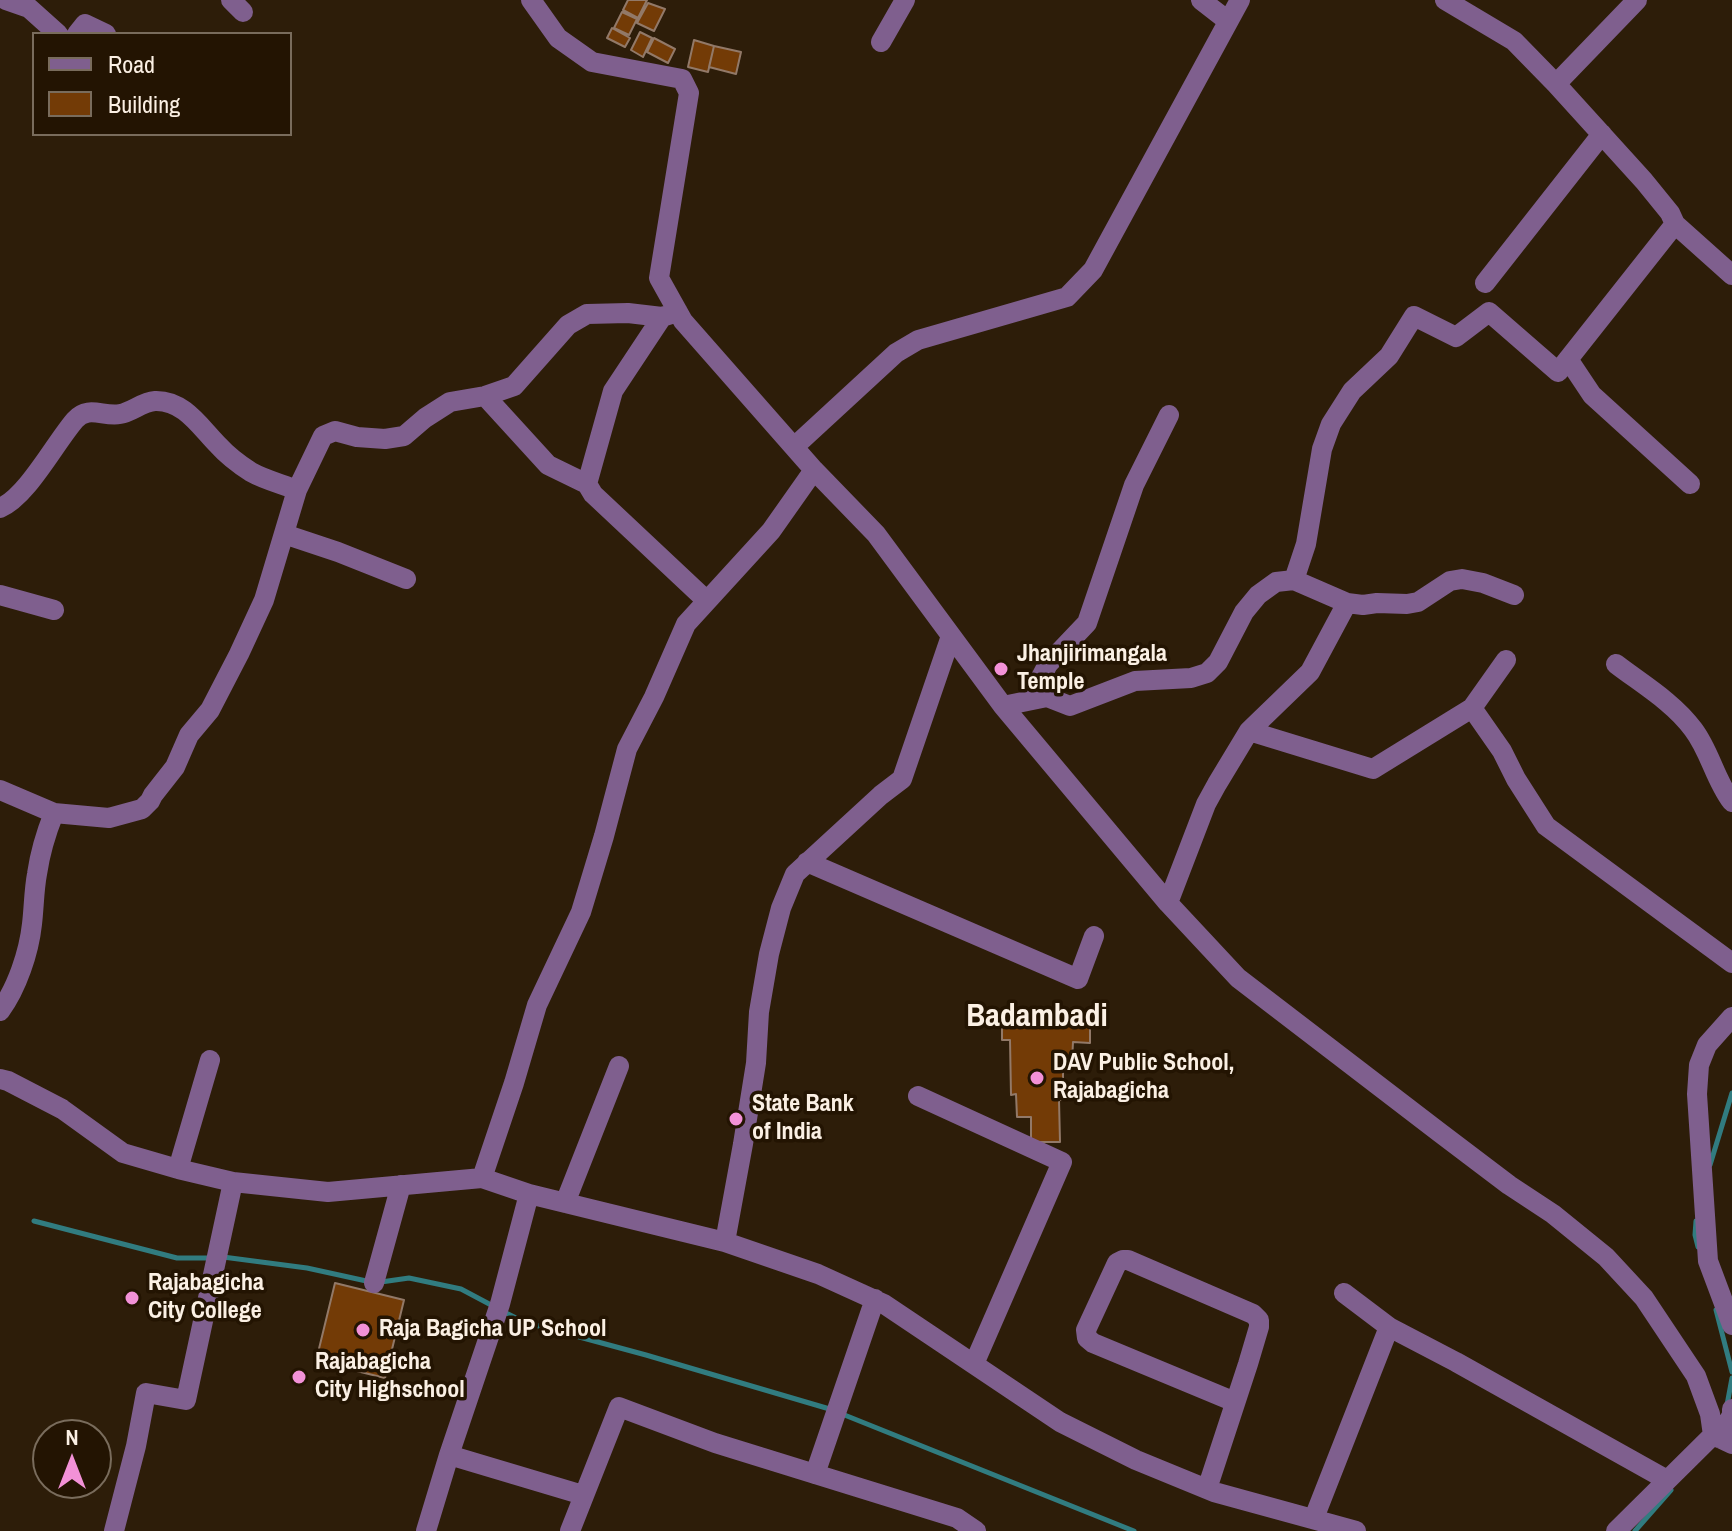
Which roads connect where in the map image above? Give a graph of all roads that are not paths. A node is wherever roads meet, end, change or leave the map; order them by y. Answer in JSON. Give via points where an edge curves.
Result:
{"nodes":[{"id":1,"x":6,"y":0,"type":"edge"},
{"id":2,"x":531,"y":0,"type":"edge"},
{"id":3,"x":905,"y":0,"type":"edge"},
{"id":4,"x":1201,"y":0,"type":"edge"},
{"id":5,"x":1240,"y":0,"type":"edge"},
{"id":6,"x":1445,"y":0,"type":"edge"},
{"id":7,"x":1637,"y":0,"type":"edge"},
{"id":8,"x":1228,"y":21,"type":"junction"},
{"id":9,"x":56,"y":32,"type":"edge"},
{"id":10,"x":79,"y":32,"type":"edge"},
{"id":11,"x":102,"y":32,"type":"edge"},
{"id":12,"x":881,"y":42,"type":"dead end"},
{"id":13,"x":1556,"y":84,"type":"junction"},
{"id":14,"x":1602,"y":134,"type":"junction"},
{"id":15,"x":1675,"y":224,"type":"junction"},
{"id":16,"x":1732,"y":275,"type":"edge"},
{"id":17,"x":1485,"y":283,"type":"dead end"},
{"id":18,"x":670,"y":315,"type":"junction"},
{"id":19,"x":1568,"y":359,"type":"junction"},
{"id":20,"x":485,"y":396,"type":"junction"},
{"id":21,"x":1169,"y":415,"type":"dead end"},
{"id":22,"x":794,"y":447,"type":"junction"},
{"id":23,"x":814,"y":470,"type":"junction"},
{"id":24,"x":587,"y":484,"type":"junction"},
{"id":25,"x":1690,"y":484,"type":"dead end"},
{"id":26,"x":297,"y":490,"type":"junction"},
{"id":27,"x":0,"y":508,"type":"edge"},
{"id":28,"x":284,"y":534,"type":"junction"},
{"id":29,"x":406,"y":579,"type":"dead end"},
{"id":30,"x":1294,"y":580,"type":"junction"},
{"id":31,"x":0,"y":595,"type":"edge"},
{"id":32,"x":1514,"y":595,"type":"dead end"},
{"id":33,"x":707,"y":601,"type":"junction"},
{"id":34,"x":1347,"y":603,"type":"junction"},
{"id":35,"x":54,"y":610,"type":"dead end"},
{"id":36,"x":951,"y":636,"type":"junction"},
{"id":37,"x":1506,"y":660,"type":"dead end"},
{"id":38,"x":1616,"y":664,"type":"dead end"},
{"id":39,"x":1029,"y":700,"type":"junction"},
{"id":40,"x":1003,"y":706,"type":"junction"},
{"id":41,"x":1472,"y":708,"type":"junction"},
{"id":42,"x":1249,"y":731,"type":"junction"},
{"id":43,"x":0,"y":790,"type":"edge"},
{"id":44,"x":1732,"y":802,"type":"edge"},
{"id":45,"x":54,"y":813,"type":"junction"},
{"id":46,"x":807,"y":862,"type":"junction"},
{"id":47,"x":1168,"y":903,"type":"junction"},
{"id":48,"x":1094,"y":936,"type":"dead end"},
{"id":49,"x":1732,"y":963,"type":"edge"},
{"id":50,"x":0,"y":1011,"type":"edge"},
{"id":51,"x":1732,"y":1017,"type":"edge"},
{"id":52,"x":210,"y":1060,"type":"dead end"},
{"id":53,"x":619,"y":1066,"type":"dead end"},
{"id":54,"x":0,"y":1079,"type":"edge"},
{"id":55,"x":918,"y":1096,"type":"dead end"},
{"id":56,"x":178,"y":1169,"type":"junction"},
{"id":57,"x":482,"y":1178,"type":"junction"},
{"id":58,"x":233,"y":1182,"type":"junction"},
{"id":59,"x":401,"y":1185,"type":"junction"},
{"id":60,"x":529,"y":1194,"type":"junction"},
{"id":61,"x":565,"y":1203,"type":"junction"},
{"id":62,"x":725,"y":1242,"type":"junction"},
{"id":63,"x":374,"y":1283,"type":"dead end"},
{"id":64,"x":1344,"y":1293,"type":"dead end"},
{"id":65,"x":875,"y":1299,"type":"junction"},
{"id":66,"x":1732,"y":1325,"type":"edge"},
{"id":67,"x":1389,"y":1327,"type":"junction"},
{"id":68,"x":974,"y":1364,"type":"junction"},
{"id":69,"x":1235,"y":1402,"type":"junction"},
{"id":70,"x":1732,"y":1409,"type":"edge"},
{"id":71,"x":1721,"y":1439,"type":"edge"},
{"id":72,"x":449,"y":1455,"type":"junction"},
{"id":73,"x":815,"y":1474,"type":"junction"},
{"id":74,"x":1667,"y":1480,"type":"junction"},
{"id":75,"x":1207,"y":1489,"type":"junction"},
{"id":76,"x":583,"y":1495,"type":"junction"},
{"id":77,"x":1314,"y":1518,"type":"junction"},
{"id":78,"x":114,"y":1531,"type":"edge"},
{"id":79,"x":426,"y":1531,"type":"edge"},
{"id":80,"x":570,"y":1531,"type":"edge"},
{"id":81,"x":976,"y":1531,"type":"edge"},
{"id":82,"x":1356,"y":1531,"type":"edge"},
{"id":83,"x":1616,"y":1531,"type":"edge"}],
"edges":[{"from":1,"to":9,"type":"street","via":[[29,8]]},
{"from":2,"to":18,"type":"street","via":[[558,38],[592,62],[682,79],[689,93],[659,278]]},
{"from":3,"to":12,"type":"street"},
{"from":4,"to":8,"type":"street"},
{"from":5,"to":8,"type":"street"},
{"from":6,"to":13,"type":"street","via":[[1514,41]]},
{"from":7,"to":13,"type":"street"},
{"from":8,"to":22,"type":"street","via":[[1093,270],[1067,297],[918,340],[896,353]]},
{"from":10,"to":11,"type":"street","via":[[85,24]]},
{"from":13,"to":14,"type":"street"},
{"from":14,"to":15,"type":"street"},
{"from":14,"to":17,"type":"street"},
{"from":15,"to":16,"type":"street"},
{"from":15,"to":19,"type":"street"},
{"from":18,"to":20,"type":"street","via":[[587,314],[568,325],[514,386]]},
{"from":18,"to":22,"type":"street","via":[[683,321]]},
{"from":18,"to":24,"type":"street","via":[[613,391]]},
{"from":19,"to":25,"type":"street","via":[[1592,395]]},
{"from":19,"to":30,"type":"street","via":[[1558,372],[1489,312],[1456,337],[1414,316],[1389,356],[1352,391],[1331,424]]},
{"from":20,"to":24,"type":"street","via":[[548,465]]},
{"from":20,"to":26,"type":"street","via":[[450,402],[404,436],[357,437],[335,431],[323,436]]},
{"from":21,"to":39,"type":"street","via":[[1134,485],[1087,623],[1048,664]]},
{"from":22,"to":23,"type":"street"},
{"from":23,"to":33,"type":"street","via":[[771,531]]},
{"from":23,"to":36,"type":"street","via":[[876,534]]},
{"from":24,"to":33,"type":"street"},
{"from":26,"to":27,"type":"street","via":[[251,472],[177,405],[155,401],[123,414],[81,413],[26,487]]},
{"from":26,"to":28,"type":"street"},
{"from":28,"to":29,"type":"street"},
{"from":28,"to":45,"type":"street","via":[[264,600],[239,654],[210,710],[150,801],[142,809],[109,818]]},
{"from":30,"to":34,"type":"street"},
{"from":30,"to":39,"type":"street","via":[[1276,582],[1258,595],[1207,673],[1135,681],[1070,706],[1047,697]]},
{"from":31,"to":35,"type":"street"},
{"from":32,"to":34,"type":"street","via":[[1462,579],[1418,602]]},
{"from":33,"to":57,"type":"street","via":[[686,624],[627,749],[581,912],[537,1005]]},
{"from":34,"to":42,"type":"street","via":[[1310,672]]},
{"from":36,"to":40,"type":"street"},
{"from":36,"to":46,"type":"street","via":[[902,779]]},
{"from":37,"to":41,"type":"street"},
{"from":38,"to":44,"type":"street","via":[[1694,729]]},
{"from":39,"to":40,"type":"street"},
{"from":40,"to":47,"type":"street"},
{"from":41,"to":42,"type":"street","via":[[1373,769]]},
{"from":41,"to":49,"type":"street","via":[[1546,826]]},
{"from":42,"to":47,"type":"street","via":[[1206,804]]},
{"from":43,"to":45,"type":"street"},
{"from":45,"to":50,"type":"street","via":[[43,841],[26,951],[11,996]]},
{"from":46,"to":48,"type":"street","via":[[1078,979]]},
{"from":46,"to":62,"type":"street","via":[[795,874],[769,954]]},
{"from":47,"to":71,"type":"street","via":[[1238,978],[1606,1257],[1644,1298],[1696,1376]]},
{"from":51,"to":66,"type":"street","via":[[1707,1045],[1697,1094],[1708,1261]]},
{"from":52,"to":56,"type":"street"},
{"from":53,"to":61,"type":"street"},
{"from":54,"to":56,"type":"street","via":[[62,1109],[123,1153]]},
{"from":55,"to":68,"type":"street","via":[[1062,1162]]},
{"from":56,"to":58,"type":"street"},
{"from":57,"to":59,"type":"street"},
{"from":57,"to":60,"type":"street"},
{"from":58,"to":59,"type":"street","via":[[328,1192]]},
{"from":58,"to":78,"type":"street","via":[[186,1400],[146,1393]]},
{"from":59,"to":63,"type":"street"},
{"from":60,"to":61,"type":"street"},
{"from":60,"to":72,"type":"street","via":[[500,1304]]},
{"from":61,"to":62,"type":"street"},
{"from":62,"to":65,"type":"street"},
{"from":64,"to":67,"type":"street"},
{"from":65,"to":68,"type":"street"},
{"from":65,"to":73,"type":"street"},
{"from":67,"to":74,"type":"street"},
{"from":67,"to":77,"type":"street"},
{"from":68,"to":75,"type":"street","via":[[1060,1422]]},
{"from":69,"to":69,"type":"street","via":[[1087,1338],[1117,1263],[1128,1260],[1259,1320]]},
{"from":69,"to":75,"type":"street"},
{"from":70,"to":71,"type":"street"},
{"from":71,"to":74,"type":"street"},
{"from":72,"to":76,"type":"street"},
{"from":72,"to":79,"type":"street"},
{"from":73,"to":76,"type":"street","via":[[619,1407]]},
{"from":73,"to":81,"type":"street","via":[[957,1518]]},
{"from":74,"to":83,"type":"street"},
{"from":75,"to":77,"type":"street"},
{"from":76,"to":80,"type":"street"},
{"from":77,"to":82,"type":"street"}]}
